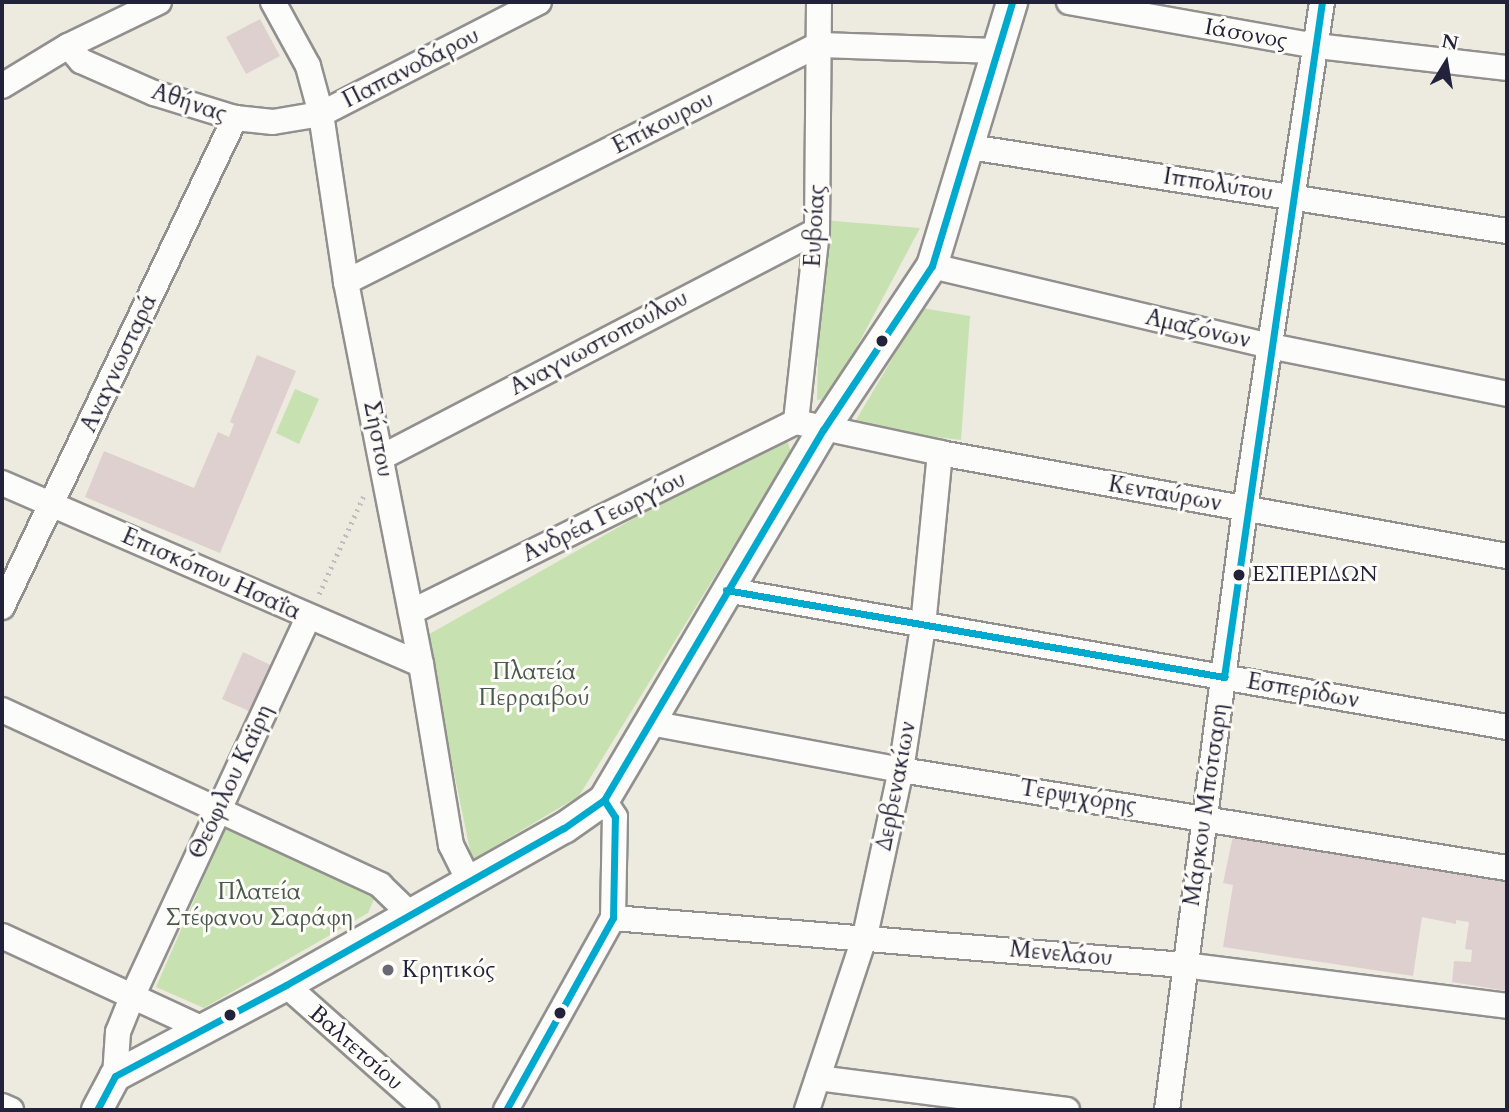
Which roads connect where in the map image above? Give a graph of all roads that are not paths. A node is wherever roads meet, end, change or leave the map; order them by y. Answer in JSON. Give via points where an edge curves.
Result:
{"nodes":[{"id":1,"x":159,"y":2,"type":"edge"},
{"id":2,"x":273,"y":2,"type":"edge"},
{"id":3,"x":539,"y":2,"type":"edge"},
{"id":4,"x":818,"y":2,"type":"edge"},
{"id":5,"x":1012,"y":2,"type":"edge"},
{"id":6,"x":1069,"y":2,"type":"edge"},
{"id":7,"x":1322,"y":2,"type":"edge"},
{"id":8,"x":818,"y":45,"type":"junction"},
{"id":9,"x":68,"y":46,"type":"junction"},
{"id":10,"x":1317,"y":46,"type":"junction"},
{"id":11,"x":999,"y":51,"type":"junction"},
{"id":12,"x":1507,"y":68,"type":"edge"},
{"id":13,"x":2,"y":86,"type":"edge"},
{"id":14,"x":321,"y":114,"type":"junction"},
{"id":15,"x":234,"y":118,"type":"junction"},
{"id":16,"x":970,"y":147,"type":"junction"},
{"id":17,"x":1294,"y":197,"type":"junction"},
{"id":18,"x":1507,"y":230,"type":"edge"},
{"id":19,"x":817,"y":231,"type":"junction"},
{"id":20,"x":932,"y":266,"type":"junction"},
{"id":21,"x":346,"y":282,"type":"junction"},
{"id":22,"x":1270,"y":346,"type":"junction"},
{"id":23,"x":1507,"y":394,"type":"edge"},
{"id":24,"x":809,"y":426,"type":"junction"},
{"id":25,"x":940,"y":453,"type":"junction"},
{"id":26,"x":382,"y":457,"type":"junction"},
{"id":27,"x":2,"y":483,"type":"edge"},
{"id":28,"x":53,"y":504,"type":"junction"},
{"id":29,"x":1245,"y":509,"type":"junction"},
{"id":30,"x":1507,"y":556,"type":"edge"},
{"id":31,"x":726,"y":590,"type":"junction"},
{"id":32,"x":2,"y":607,"type":"edge"},
{"id":33,"x":411,"y":612,"type":"junction"},
{"id":34,"x":308,"y":617,"type":"junction"},
{"id":35,"x":923,"y":626,"type":"junction"},
{"id":36,"x":421,"y":664,"type":"junction"},
{"id":37,"x":1224,"y":677,"type":"junction"},
{"id":38,"x":2,"y":710,"type":"edge"},
{"id":39,"x":650,"y":723,"type":"junction"},
{"id":40,"x":1507,"y":727,"type":"edge"},
{"id":41,"x":901,"y":770,"type":"junction"},
{"id":42,"x":604,"y":800,"type":"junction"},
{"id":43,"x":217,"y":811,"type":"junction"},
{"id":44,"x":1204,"y":817,"type":"junction"},
{"id":45,"x":1507,"y":867,"type":"edge"},
{"id":46,"x":469,"y":881,"type":"junction"},
{"id":47,"x":409,"y":913,"type":"junction"},
{"id":48,"x":612,"y":918,"type":"junction"},
{"id":49,"x":2,"y":936,"type":"edge"},
{"id":50,"x":865,"y":936,"type":"junction"},
{"id":51,"x":1184,"y":965,"type":"junction"},
{"id":52,"x":286,"y":985,"type":"junction"},
{"id":53,"x":132,"y":997,"type":"junction"},
{"id":54,"x":1507,"y":1006,"type":"edge"},
{"id":55,"x":199,"y":1027,"type":"junction"},
{"id":56,"x":115,"y":1076,"type":"junction"},
{"id":57,"x":818,"y":1078,"type":"junction"},
{"id":58,"x":2,"y":1106,"type":"edge"},
{"id":59,"x":11,"y":1110,"type":"edge"},
{"id":60,"x":97,"y":1110,"type":"edge"},
{"id":61,"x":427,"y":1110,"type":"edge"},
{"id":62,"x":506,"y":1110,"type":"edge"},
{"id":63,"x":807,"y":1110,"type":"edge"},
{"id":64,"x":1067,"y":1110,"type":"edge"},
{"id":65,"x":1167,"y":1110,"type":"edge"}],
"edges":[{"from":1,"to":9,"type":"street"},
{"from":2,"to":14,"type":"street","name":"Σήστου","via":[[308,66]]},
{"from":3,"to":14,"type":"street","name":"Παπανοδάρου"},
{"from":4,"to":8,"type":"street","name":"Ευβοίας"},
{"from":5,"to":11,"type":"street"},
{"from":6,"to":10,"type":"street","name":"Ιάσονος"},
{"from":7,"to":10,"type":"street","name":"Μάρκου Μπότσαρη"},
{"from":8,"to":11,"type":"street","name":"Επίκουρου"},
{"from":8,"to":19,"type":"street","name":"Ευβοίας"},
{"from":8,"to":21,"type":"street","name":"Επίκουρου"},
{"from":9,"to":13,"type":"street"},
{"from":9,"to":15,"type":"street","name":"Αθήνας","via":[[82,61],[154,93]]},
{"from":10,"to":12,"type":"street","name":"Ιάσονος"},
{"from":10,"to":17,"type":"street","name":"Μάρκου Μπότσαρη"},
{"from":11,"to":16,"type":"street"},
{"from":14,"to":15,"type":"street","name":"Αθήνας","via":[[273,122]]},
{"from":14,"to":21,"type":"street","name":"Σήστου"},
{"from":15,"to":28,"type":"street","name":"Αναγνωσταρά"},
{"from":16,"to":17,"type":"street","name":"Ιππολύτου"},
{"from":16,"to":20,"type":"street"},
{"from":17,"to":18,"type":"street","name":"Ιππολύτου"},
{"from":17,"to":22,"type":"street","name":"Μάρκου Μπότσαρη"},
{"from":19,"to":24,"type":"street","name":"Ευβοίας"},
{"from":19,"to":26,"type":"street","name":"Αναγνωστοπούλου"},
{"from":20,"to":22,"type":"street","name":"Αμαζόνων"},
{"from":20,"to":24,"type":"street"},
{"from":21,"to":26,"type":"street","name":"Σήστου"},
{"from":22,"to":23,"type":"street","name":"Αμαζόνων"},
{"from":22,"to":29,"type":"street","name":"Μάρκου Μπότσαρη"},
{"from":24,"to":25,"type":"street","name":"Κενταύρων"},
{"from":24,"to":31,"type":"street"},
{"from":24,"to":33,"type":"street","name":"Ανδρέα Γεωργίου"},
{"from":25,"to":29,"type":"street","name":"Κενταύρων"},
{"from":25,"to":35,"type":"street","name":"Δερβενακίων"},
{"from":26,"to":33,"type":"street","name":"Σήστου"},
{"from":27,"to":28,"type":"street","name":"Επισκόπου Ησαΐα"},
{"from":28,"to":32,"type":"street","name":"Αναγνωσταρά"},
{"from":28,"to":34,"type":"street","name":"Επισκόπου Ησαΐα"},
{"from":29,"to":30,"type":"street","name":"Κενταύρων"},
{"from":29,"to":37,"type":"street","name":"Μάρκου Μπότσαρη"},
{"from":31,"to":35,"type":"street","name":"Εσπερίδων"},
{"from":31,"to":39,"type":"street"},
{"from":33,"to":36,"type":"street","name":"Σήστου"},
{"from":34,"to":36,"type":"street","name":"Επισκόπου Ησαΐα"},
{"from":34,"to":43,"type":"street","name":"Θεόφιλου Καϊρη"},
{"from":35,"to":37,"type":"street","name":"Εσπερίδων"},
{"from":35,"to":41,"type":"street","name":"Δερβενακίων"},
{"from":36,"to":46,"type":"street","name":"Σήστου","via":[[451,845]]},
{"from":37,"to":40,"type":"street","name":"Εσπερίδων"},
{"from":37,"to":44,"type":"street","name":"Μάρκου Μπότσαρη"},
{"from":38,"to":43,"type":"street"},
{"from":39,"to":41,"type":"street","name":"Τερψιχόρης"},
{"from":39,"to":42,"type":"street"},
{"from":41,"to":44,"type":"street","name":"Τερψιχόρης"},
{"from":41,"to":50,"type":"street","name":"Δερβενακίων"},
{"from":42,"to":46,"type":"street"},
{"from":42,"to":48,"type":"street","via":[[615,817]]},
{"from":43,"to":47,"type":"street","via":[[380,885]]},
{"from":43,"to":53,"type":"street","name":"Θεόφιλου Καϊρη"},
{"from":44,"to":45,"type":"street","name":"Τερψιχόρης"},
{"from":44,"to":51,"type":"street","name":"Μάρκου Μπότσαρη"},
{"from":46,"to":47,"type":"street"},
{"from":47,"to":52,"type":"street"},
{"from":48,"to":50,"type":"street","name":"Μενελάου"},
{"from":48,"to":62,"type":"street"},
{"from":49,"to":53,"type":"street"},
{"from":50,"to":51,"type":"street","name":"Μενελάου"},
{"from":50,"to":57,"type":"street","name":"Δερβενακίων"},
{"from":51,"to":54,"type":"street","name":"Μενελάου"},
{"from":51,"to":65,"type":"street","name":"Μάρκου Μπότσαρη"},
{"from":52,"to":55,"type":"street"},
{"from":52,"to":61,"type":"street","name":"Βαλτετσίου"},
{"from":53,"to":55,"type":"street"},
{"from":53,"to":56,"type":"street","name":"Θεόφιλου Καϊρη","via":[[118,1032]]},
{"from":55,"to":56,"type":"street"},
{"from":56,"to":60,"type":"street","name":"Θεόφιλου Καϊρη"},
{"from":57,"to":63,"type":"street","name":"Δερβενακίων"},
{"from":57,"to":64,"type":"street"},
{"from":58,"to":59,"type":"street"}]}
